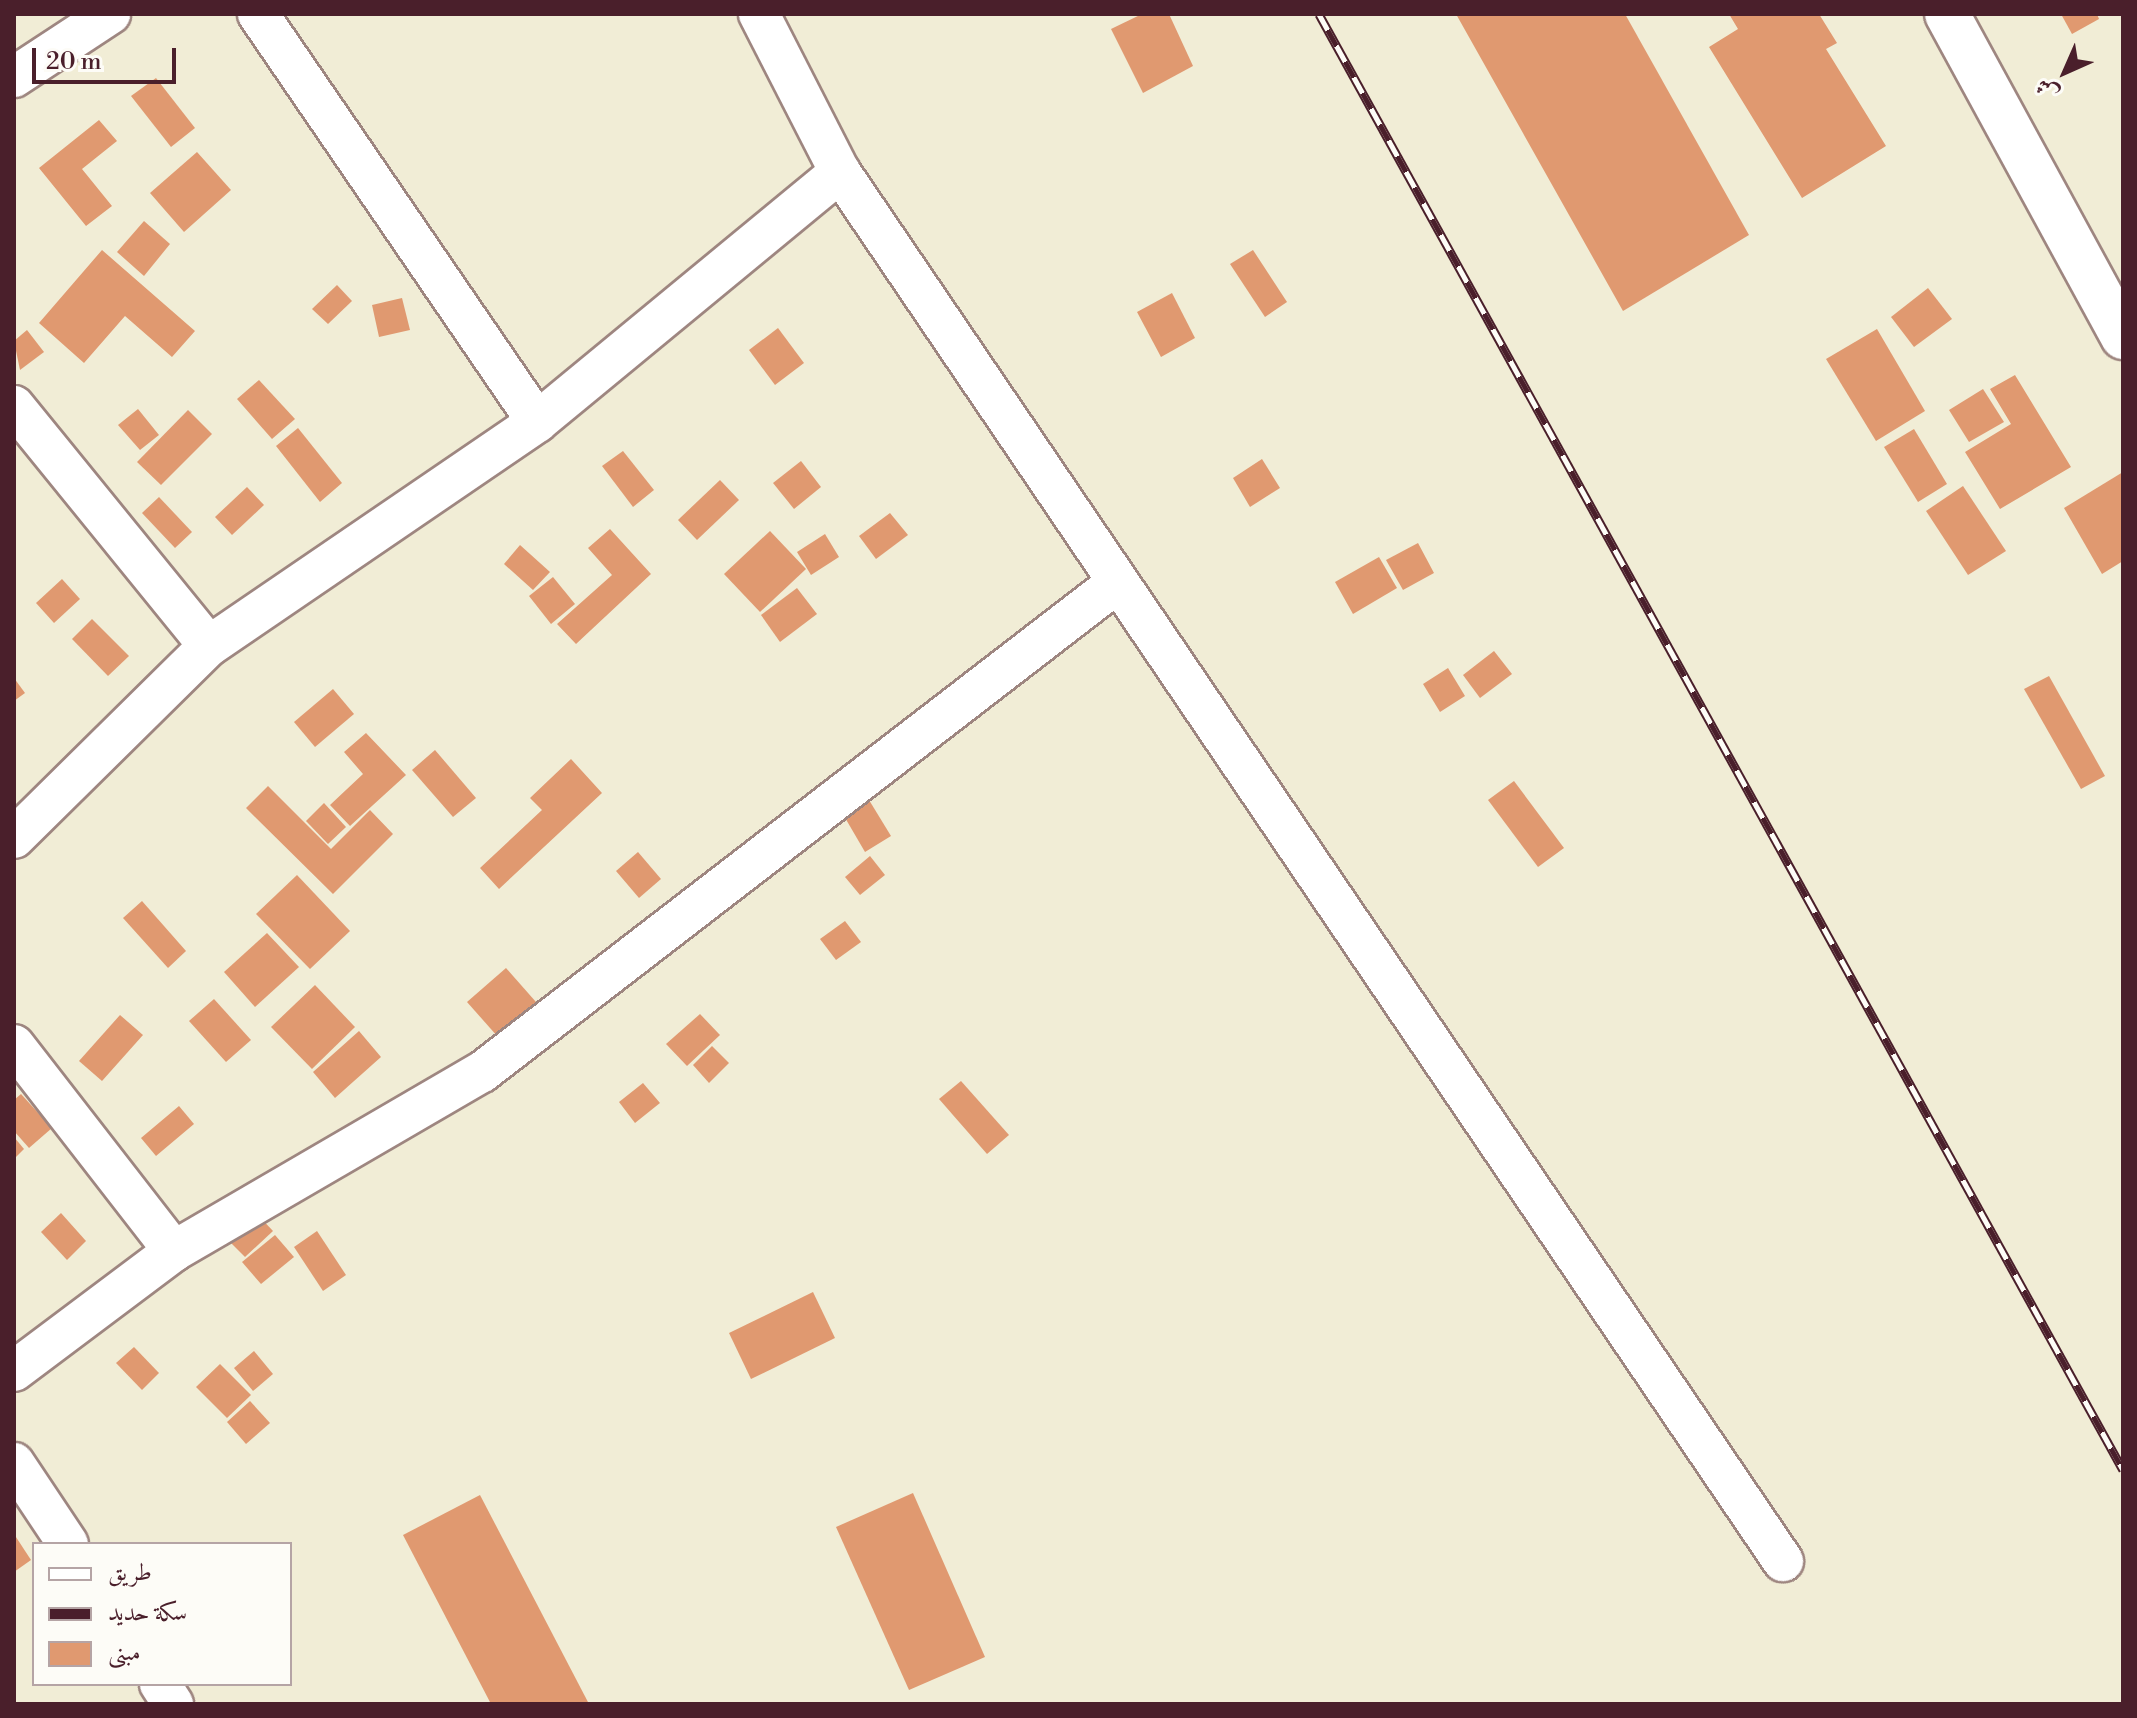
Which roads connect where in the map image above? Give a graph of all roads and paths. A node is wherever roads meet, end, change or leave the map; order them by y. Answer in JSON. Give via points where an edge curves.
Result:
{"nodes":[{"id":1,"x":110,"y":14,"type":"edge"},
{"id":2,"x":258,"y":14,"type":"edge"},
{"id":3,"x":759,"y":14,"type":"edge"},
{"id":4,"x":1947,"y":14,"type":"edge"},
{"id":5,"x":14,"y":77,"type":"edge"},
{"id":6,"x":840,"y":172,"type":"junction"},
{"id":7,"x":2123,"y":337,"type":"edge"},
{"id":8,"x":14,"y":406,"type":"edge"},
{"id":9,"x":537,"y":422,"type":"junction"},
{"id":10,"x":1118,"y":582,"type":"junction"},
{"id":11,"x":209,"y":646,"type":"junction"},
{"id":12,"x":14,"y":838,"type":"edge"},
{"id":13,"x":14,"y":1045,"type":"edge"},
{"id":14,"x":174,"y":1251,"type":"junction"},
{"id":15,"x":14,"y":1371,"type":"edge"},
{"id":16,"x":14,"y":1463,"type":"edge"},
{"id":17,"x":67,"y":1542,"type":"edge"},
{"id":18,"x":1783,"y":1561,"type":"dead end"},
{"id":19,"x":161,"y":1686,"type":"edge"},
{"id":20,"x":173,"y":1704,"type":"edge"}],
"edges":[{"from":1,"to":5,"type":"street"},
{"from":2,"to":9,"type":"street"},
{"from":3,"to":6,"type":"street"},
{"from":4,"to":7,"type":"street"},
{"from":6,"to":9,"type":"street"},
{"from":6,"to":10,"type":"street"},
{"from":8,"to":11,"type":"street"},
{"from":9,"to":11,"type":"street"},
{"from":10,"to":14,"type":"street","via":[[482,1072]]},
{"from":10,"to":18,"type":"street"},
{"from":11,"to":12,"type":"street"},
{"from":13,"to":14,"type":"street"},
{"from":14,"to":15,"type":"street"},
{"from":16,"to":17,"type":"street"},
{"from":19,"to":20,"type":"street"}]}
